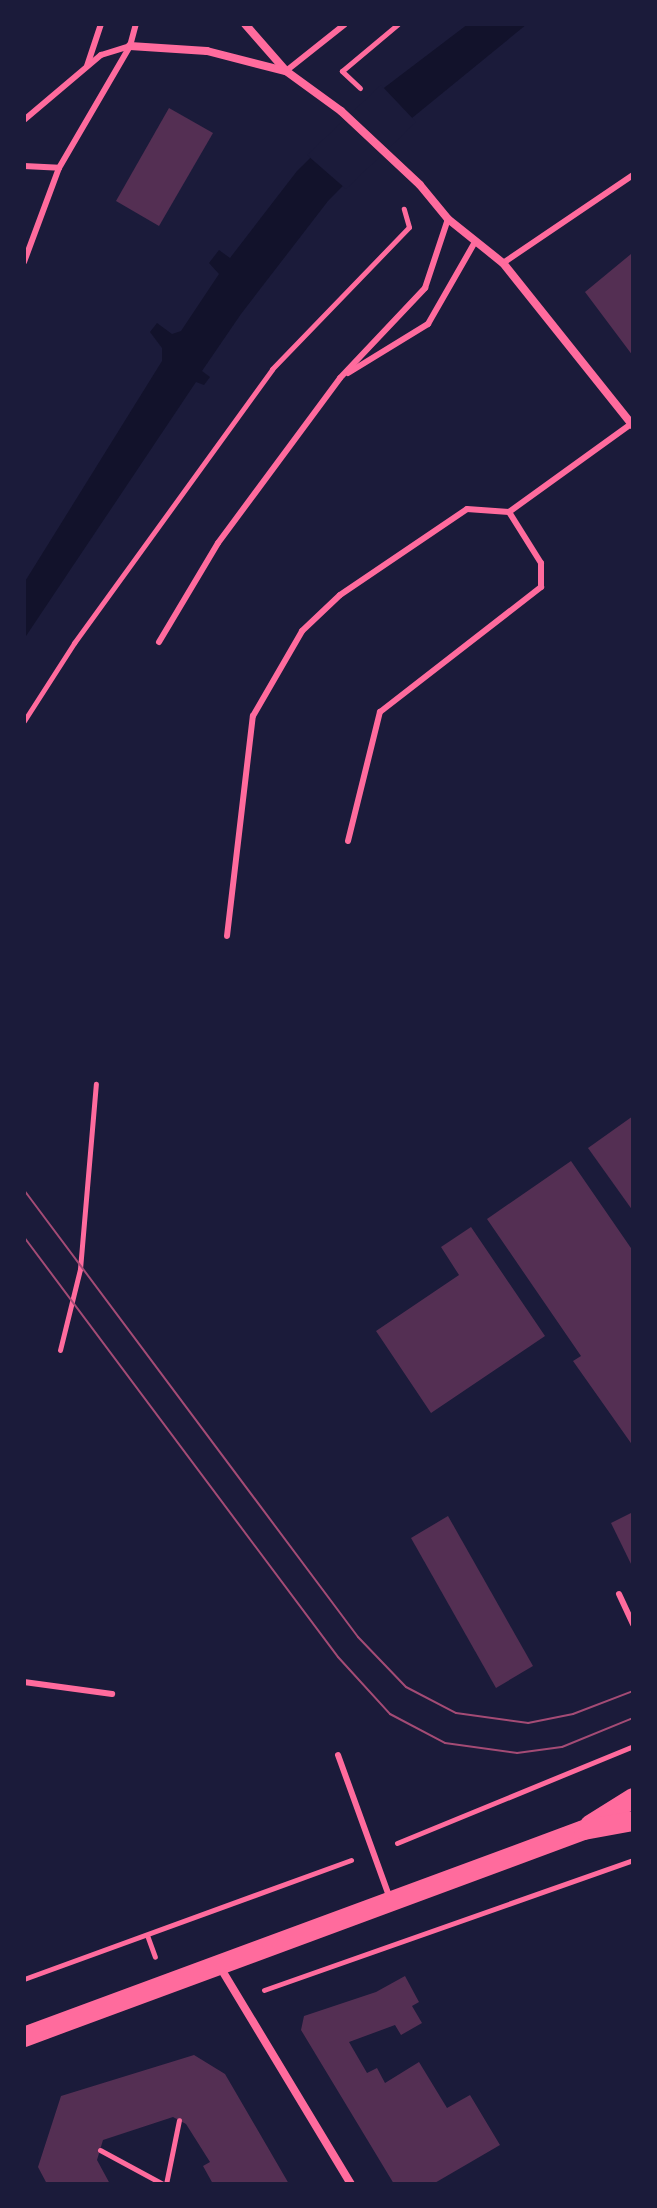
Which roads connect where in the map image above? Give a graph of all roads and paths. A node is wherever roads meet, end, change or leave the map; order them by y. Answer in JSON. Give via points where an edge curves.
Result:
{"nodes":[{"id":1,"x":101,"y":24,"type":"edge"},
{"id":2,"x":136,"y":24,"type":"edge"},
{"id":3,"x":245,"y":24,"type":"edge"},
{"id":4,"x":345,"y":24,"type":"edge"},
{"id":5,"x":398,"y":24,"type":"edge"},
{"id":6,"x":130,"y":46,"type":"junction"},
{"id":7,"x":87,"y":67,"type":"junction"},
{"id":8,"x":286,"y":71,"type":"junction"},
{"id":9,"x":362,"y":90,"type":"dead end"},
{"id":10,"x":24,"y":120,"type":"edge"},
{"id":11,"x":24,"y":166,"type":"edge"},
{"id":12,"x":59,"y":168,"type":"junction"},
{"id":13,"x":632,"y":178,"type":"edge"},
{"id":14,"x":403,"y":208,"type":"dead end"},
{"id":15,"x":448,"y":219,"type":"junction"},
{"id":16,"x":475,"y":242,"type":"junction"},
{"id":17,"x":24,"y":262,"type":"edge"},
{"id":18,"x":503,"y":263,"type":"junction"},
{"id":19,"x":340,"y":378,"type":"junction"},
{"id":20,"x":632,"y":425,"type":"edge"},
{"id":21,"x":509,"y":512,"type":"junction"},
{"id":22,"x":159,"y":642,"type":"dead end"},
{"id":23,"x":24,"y":721,"type":"edge"},
{"id":24,"x":348,"y":841,"type":"dead end"},
{"id":25,"x":227,"y":936,"type":"dead end"},
{"id":26,"x":96,"y":1084,"type":"dead end"},
{"id":27,"x":60,"y":1350,"type":"dead end"},
{"id":28,"x":619,"y":1594,"type":"dead end"},
{"id":29,"x":633,"y":1624,"type":"edge"},
{"id":30,"x":24,"y":1682,"type":"edge"},
{"id":31,"x":112,"y":1694,"type":"dead end"},
{"id":32,"x":338,"y":1755,"type":"dead end"},
{"id":33,"x":633,"y":1798,"type":"edge"},
{"id":34,"x":633,"y":1821,"type":"edge"},
{"id":35,"x":584,"y":1830,"type":"junction"},
{"id":36,"x":633,"y":1860,"type":"edge"},
{"id":37,"x":391,"y":1903,"type":"junction"},
{"id":38,"x":147,"y":1935,"type":"dead end"},
{"id":39,"x":219,"y":1966,"type":"junction"},
{"id":40,"x":24,"y":1979,"type":"edge"},
{"id":41,"x":239,"y":1998,"type":"junction"},
{"id":42,"x":24,"y":2037,"type":"edge"},
{"id":43,"x":179,"y":2120,"type":"dead end"},
{"id":44,"x":100,"y":2150,"type":"dead end"},
{"id":45,"x":165,"y":2184,"type":"edge"},
{"id":46,"x":351,"y":2184,"type":"edge"}],
"edges":[{"from":1,"to":7,"type":"lane"},
{"from":2,"to":6,"type":"lane"},
{"from":3,"to":8,"type":"street"},
{"from":4,"to":8,"type":"lane"},
{"from":5,"to":9,"type":"path","via":[[342,71]]},
{"from":6,"to":7,"type":"lane","via":[[101,55]]},
{"from":6,"to":8,"type":"street","via":[[207,51]]},
{"from":6,"to":12,"type":"lane"},
{"from":7,"to":10,"type":"lane"},
{"from":8,"to":15,"type":"street","via":[[341,111],[420,185]]},
{"from":11,"to":12,"type":"lane"},
{"from":12,"to":17,"type":"lane"},
{"from":13,"to":18,"type":"lane"},
{"from":14,"to":23,"type":"path","via":[[409,227],[272,369],[74,643]]},
{"from":15,"to":16,"type":"street"},
{"from":15,"to":19,"type":"lane","via":[[425,288]]},
{"from":16,"to":18,"type":"street"},
{"from":16,"to":19,"type":"lane","via":[[428,324]]},
{"from":18,"to":20,"type":"street"},
{"from":19,"to":22,"type":"lane","via":[[218,543]]},
{"from":20,"to":21,"type":"lane"},
{"from":21,"to":24,"type":"lane","via":[[541,563],[541,587],[380,712]]},
{"from":21,"to":25,"type":"lane","via":[[467,509],[340,595],[302,631],[253,716]]},
{"from":26,"to":27,"type":"path","via":[[80,1269]]},
{"from":28,"to":29,"type":"lane"},
{"from":30,"to":31,"type":"lane"},
{"from":32,"to":37,"type":"lane"},
{"from":33,"to":35,"type":"main road"},
{"from":34,"to":35,"type":"main road"},
{"from":35,"to":37,"type":"main road"},
{"from":36,"to":41,"type":"path"},
{"from":37,"to":39,"type":"main road"},
{"from":38,"to":40,"type":"path"},
{"from":39,"to":41,"type":"street"},
{"from":39,"to":42,"type":"main road"},
{"from":41,"to":46,"type":"street"},
{"from":43,"to":45,"type":"path"},
{"from":44,"to":45,"type":"path"}]}
